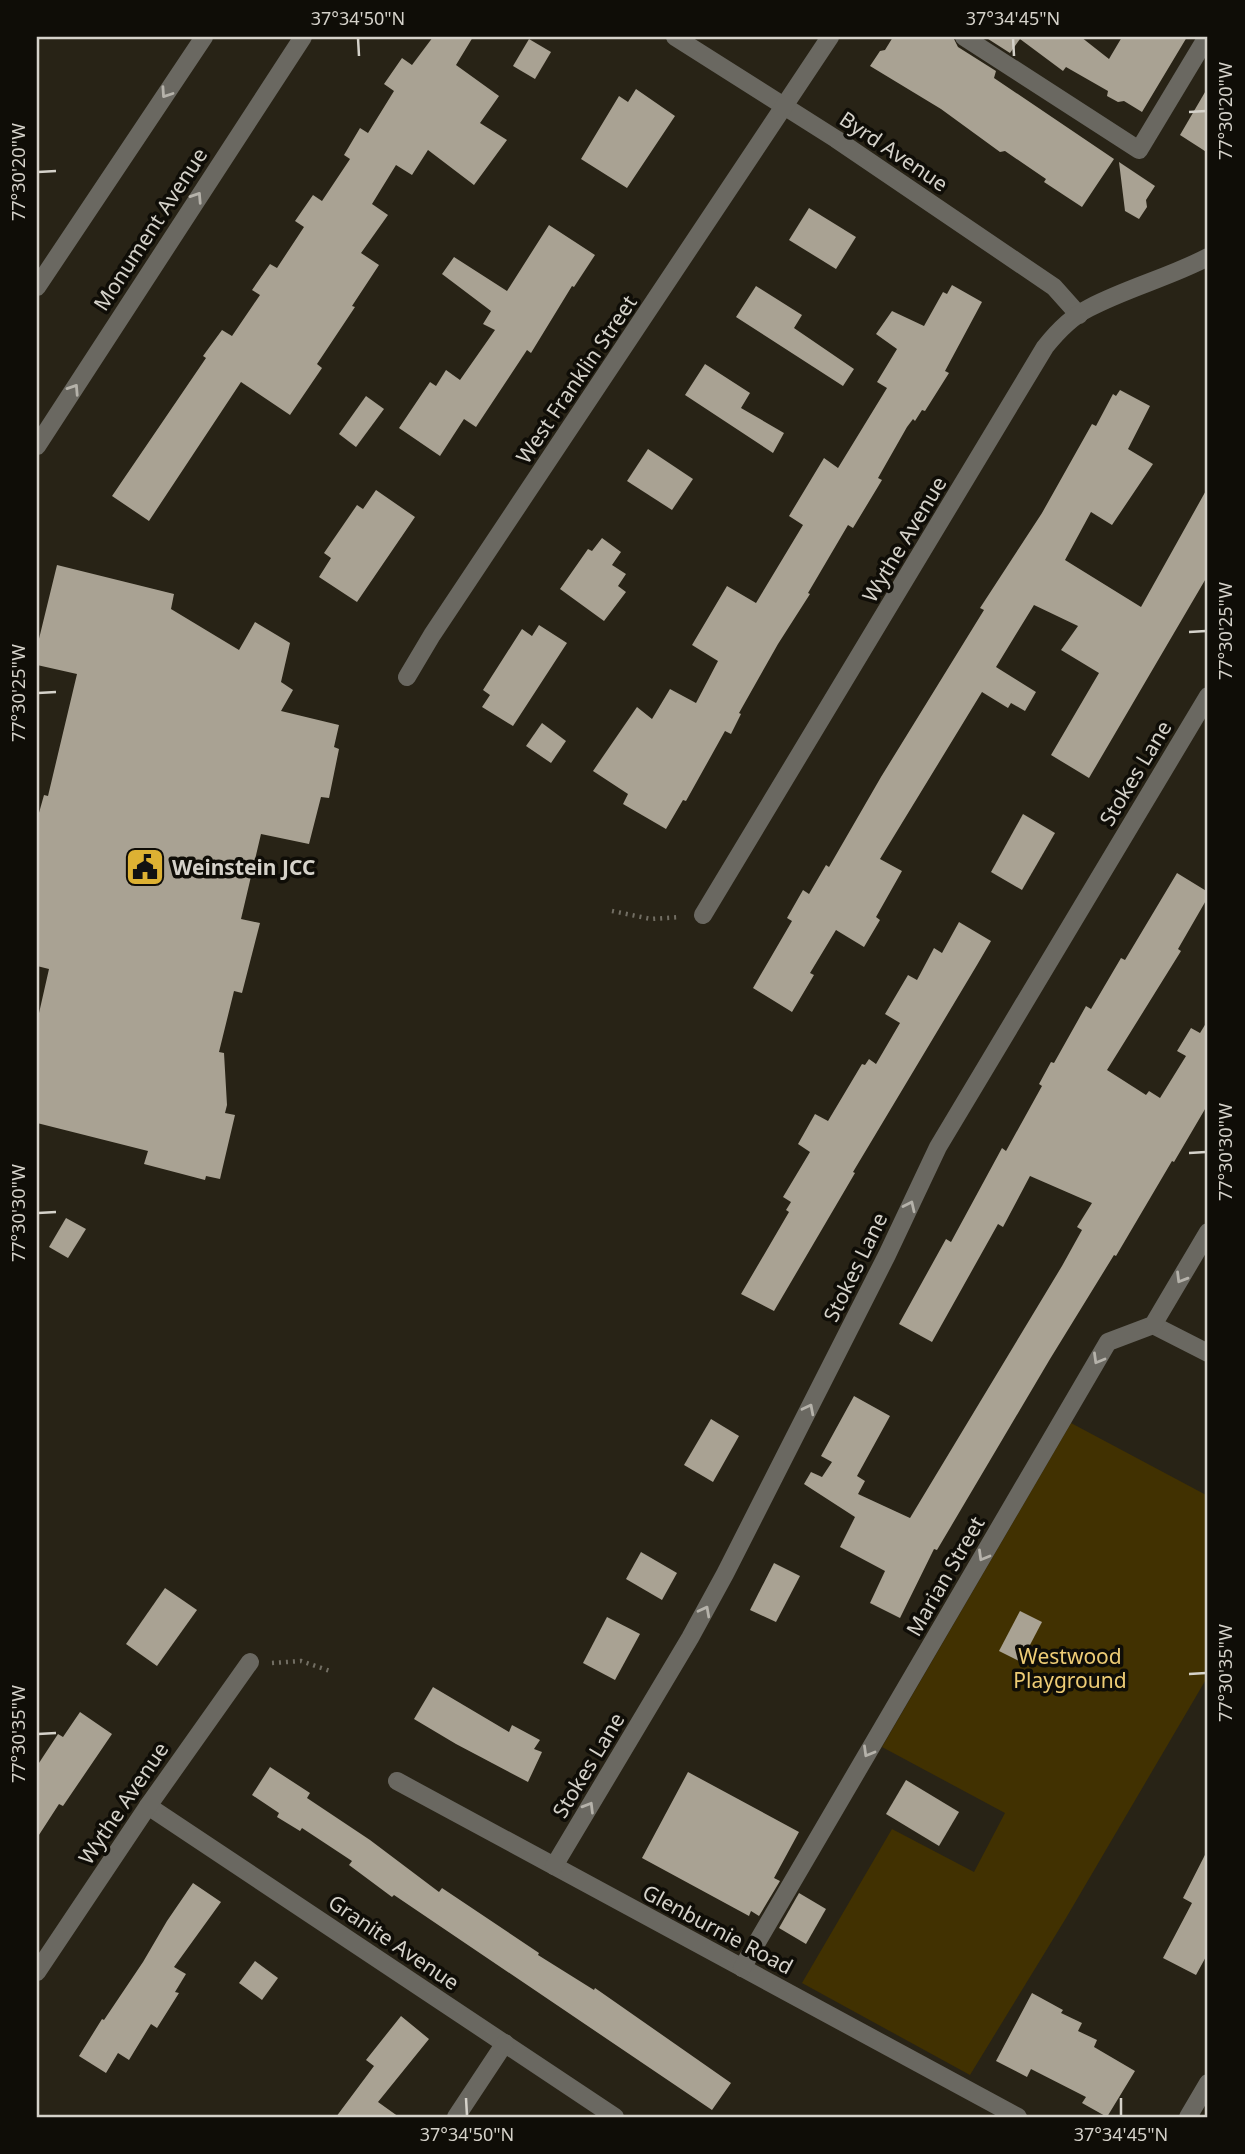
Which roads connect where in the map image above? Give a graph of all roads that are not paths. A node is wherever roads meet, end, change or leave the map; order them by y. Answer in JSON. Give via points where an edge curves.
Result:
{"nodes":[{"id":1,"x":204,"y":37,"type":"edge"},
{"id":2,"x":303,"y":37,"type":"edge"},
{"id":3,"x":675,"y":37,"type":"edge"},
{"id":4,"x":830,"y":37,"type":"edge"},
{"id":5,"x":964,"y":37,"type":"edge"},
{"id":6,"x":1207,"y":37,"type":"edge"},
{"id":7,"x":782,"y":106,"type":"junction"},
{"id":8,"x":1208,"y":257,"type":"edge"},
{"id":9,"x":37,"y":287,"type":"edge"},
{"id":10,"x":1079,"y":315,"type":"junction"},
{"id":11,"x":37,"y":446,"type":"edge"},
{"id":12,"x":407,"y":677,"type":"dead end"},
{"id":13,"x":1208,"y":696,"type":"edge"},
{"id":14,"x":703,"y":915,"type":"road end"},
{"id":15,"x":1208,"y":1232,"type":"edge"},
{"id":16,"x":1153,"y":1325,"type":"junction"},
{"id":17,"x":1208,"y":1353,"type":"edge"},
{"id":18,"x":250,"y":1662,"type":"road end"},
{"id":19,"x":397,"y":1781,"type":"dead end"},
{"id":20,"x":148,"y":1806,"type":"junction"},
{"id":21,"x":554,"y":1866,"type":"junction"},
{"id":22,"x":742,"y":1968,"type":"junction"},
{"id":23,"x":37,"y":1972,"type":"edge"},
{"id":24,"x":505,"y":2043,"type":"junction"},
{"id":25,"x":1208,"y":2083,"type":"edge"},
{"id":26,"x":456,"y":2117,"type":"edge"},
{"id":27,"x":615,"y":2117,"type":"edge"},
{"id":28,"x":1018,"y":2117,"type":"edge"},
{"id":29,"x":1188,"y":2117,"type":"edge"}],
"edges":[{"from":1,"to":9,"type":"street","one_way":true},
{"from":11,"to":2,"type":"street","name":"Monument Avenue","one_way":true},
{"from":3,"to":7,"type":"street","name":"Byrd Avenue"},
{"from":4,"to":7,"type":"street","name":"West Franklin Street"},
{"from":5,"to":6,"type":"street","via":[[1139,150]]},
{"from":7,"to":10,"type":"street","name":"Byrd Avenue","via":[[1054,287]]},
{"from":7,"to":12,"type":"street","name":"West Franklin Street"},
{"from":8,"to":10,"type":"street","name":"Wythe Avenue"},
{"from":10,"to":14,"type":"street","name":"Wythe Avenue","via":[[1045,347]]},
{"from":21,"to":13,"type":"street","name":"Stokes Lane","one_way":true,"via":[[725,1574],[938,1146]]},
{"from":15,"to":16,"type":"street","one_way":true},
{"from":16,"to":17,"type":"street"},
{"from":16,"to":22,"type":"street","name":"Marian Street","one_way":true,"via":[[1108,1342]]},
{"from":18,"to":20,"type":"street","name":"Wythe Avenue"},
{"from":19,"to":21,"type":"street","name":"Glenburnie Road"},
{"from":20,"to":23,"type":"street","name":"Wythe Avenue"},
{"from":20,"to":24,"type":"street","name":"Granite Avenue"},
{"from":21,"to":22,"type":"street","name":"Glenburnie Road"},
{"from":22,"to":28,"type":"street","name":"Glenburnie Road"},
{"from":24,"to":26,"type":"street"},
{"from":24,"to":27,"type":"street","name":"Granite Avenue"},
{"from":25,"to":29,"type":"street"}]}
